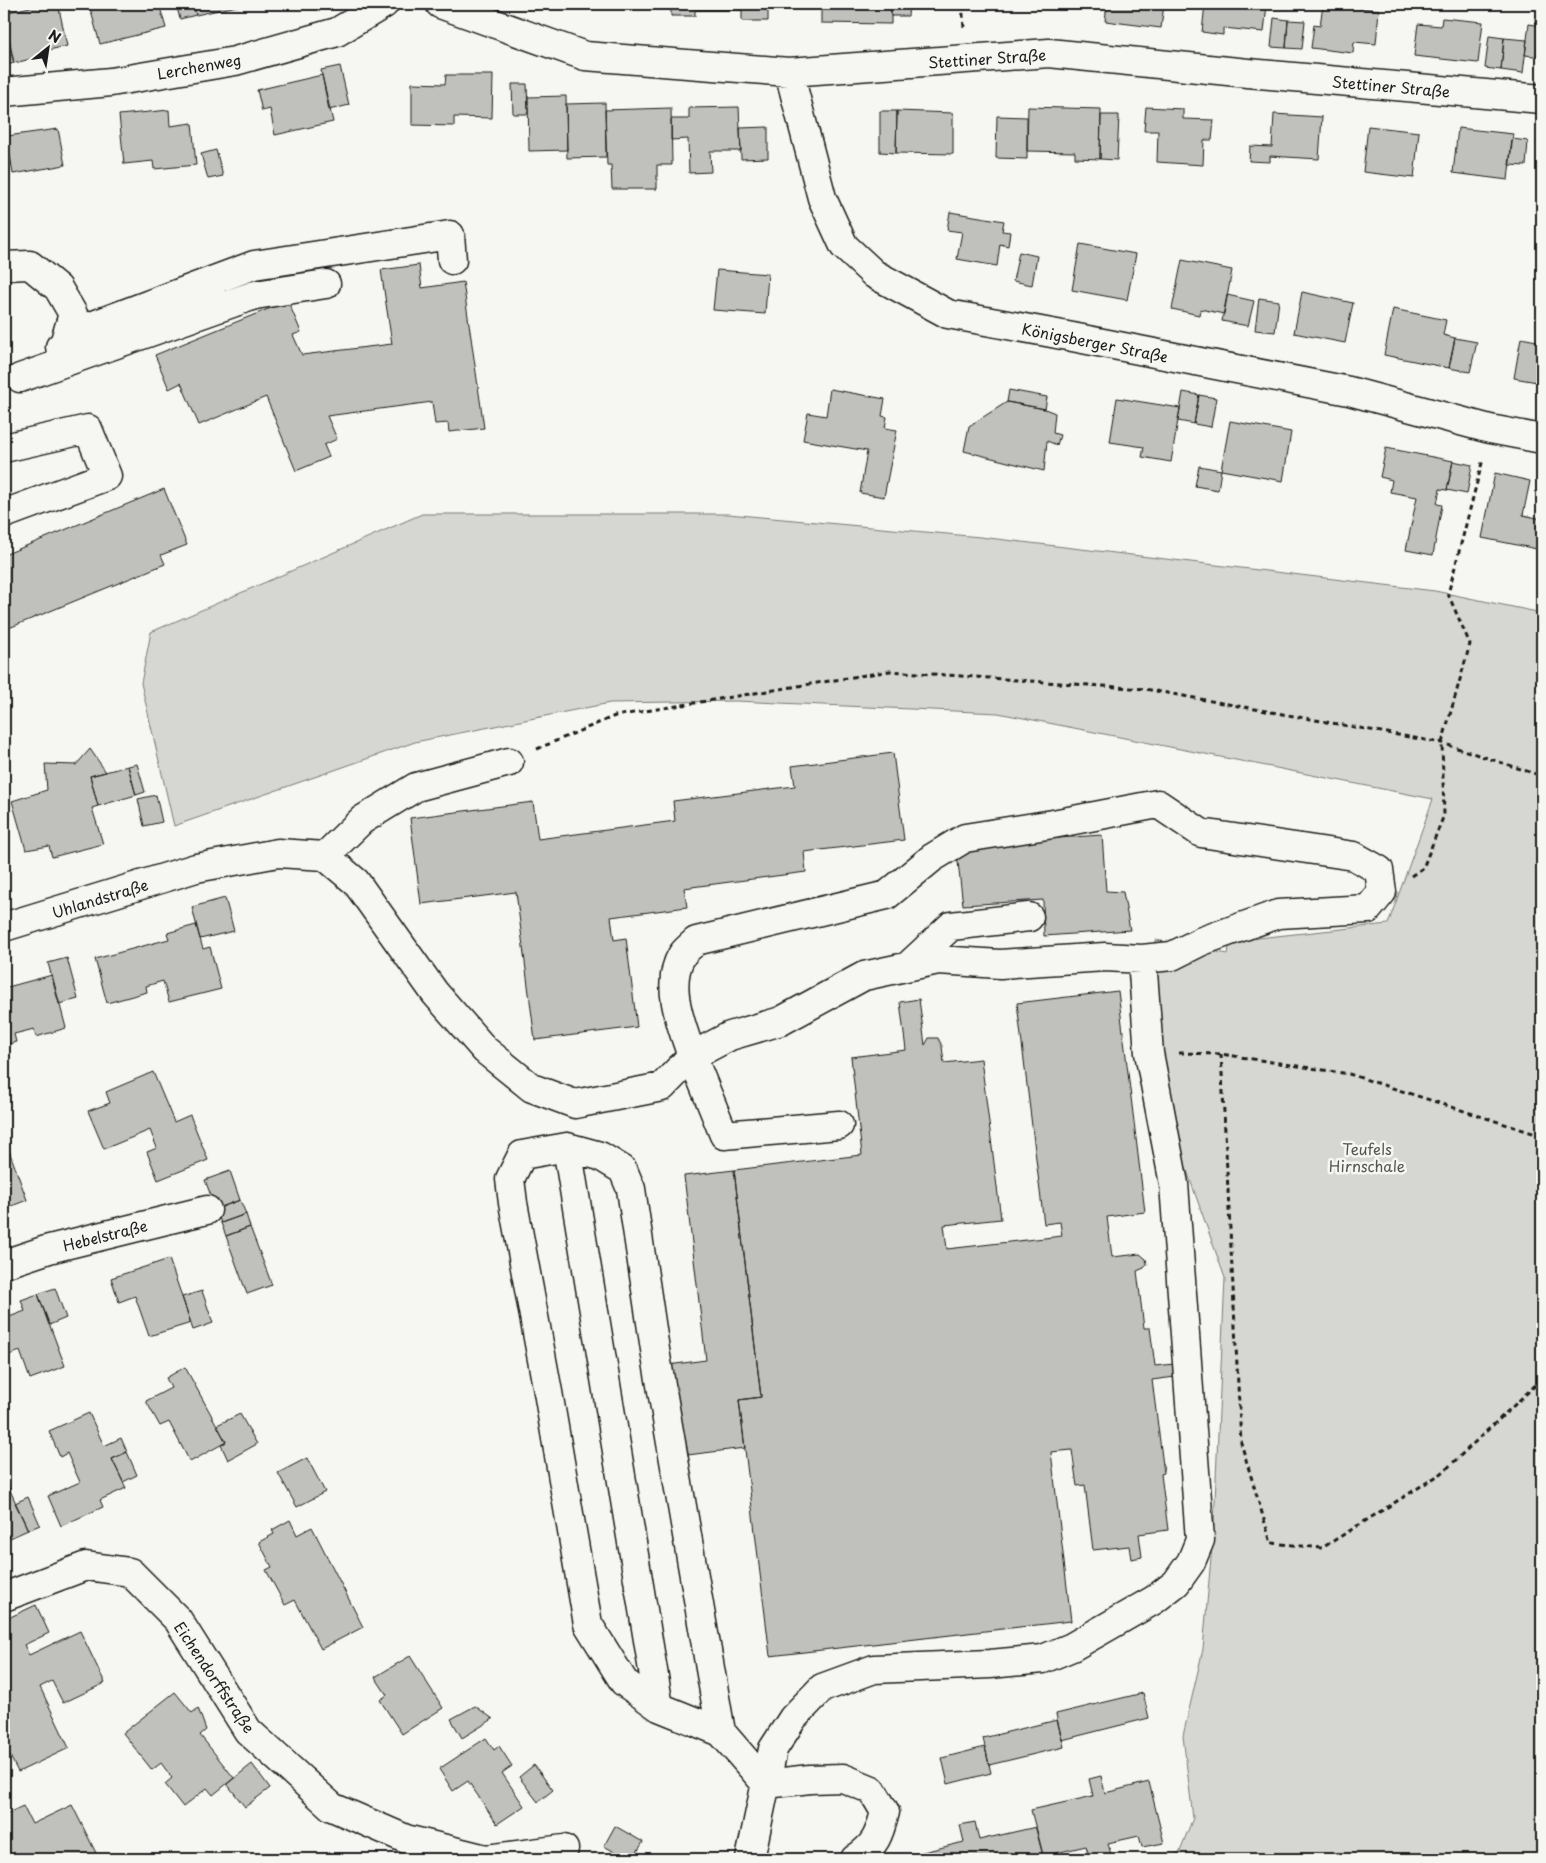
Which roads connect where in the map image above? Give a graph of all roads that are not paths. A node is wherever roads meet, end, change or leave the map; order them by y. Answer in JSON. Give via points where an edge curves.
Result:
{"nodes":[{"id":1,"x":384,"y":4,"type":"edge"},
{"id":2,"x":440,"y":4,"type":"edge"},
{"id":3,"x":789,"y":72,"type":"junction"},
{"id":4,"x":4,"y":92,"type":"edge"},
{"id":5,"x":1542,"y":99,"type":"edge"},
{"id":6,"x":452,"y":260,"type":"dead end"},
{"id":7,"x":4,"y":266,"type":"edge"},
{"id":8,"x":326,"y":284,"type":"dead end"},
{"id":9,"x":67,"y":335,"type":"junction"},
{"id":10,"x":12,"y":382,"type":"edge"},
{"id":11,"x":1542,"y":439,"type":"edge"},
{"id":12,"x":4,"y":448,"type":"edge"},
{"id":13,"x":4,"y":514,"type":"edge"},
{"id":14,"x":509,"y":762,"type":"road end"},
{"id":15,"x":325,"y":856,"type":"junction"},
{"id":16,"x":1029,"y":917,"type":"dead end"},
{"id":17,"x":4,"y":927,"type":"edge"},
{"id":18,"x":1142,"y":959,"type":"junction"},
{"id":19,"x":907,"y":967,"type":"junction"},
{"id":20,"x":692,"y":1056,"type":"junction"},
{"id":21,"x":839,"y":1125,"type":"dead end"},
{"id":22,"x":567,"y":1147,"type":"junction"},
{"id":23,"x":207,"y":1210,"type":"dead end"},
{"id":24,"x":4,"y":1264,"type":"edge"},
{"id":25,"x":4,"y":1597,"type":"edge"},
{"id":26,"x":659,"y":1707,"type":"junction"},
{"id":27,"x":721,"y":1732,"type":"junction"},
{"id":28,"x":766,"y":1784,"type":"junction"},
{"id":29,"x":564,"y":1849,"type":"dead end"},
{"id":30,"x":750,"y":1859,"type":"edge"},
{"id":31,"x":855,"y":1859,"type":"edge"}],
"edges":[{"from":1,"to":4,"type":"street","name":"Lerchenweg","via":[[337,32],[235,61],[111,82]]},
{"from":2,"to":3,"type":"street","name":"Stettiner Straße","via":[[585,56]]},
{"from":3,"to":5,"type":"street","name":"Stettiner Straße","via":[[1049,53]]},
{"from":3,"to":11,"type":"street","name":"Königsberger Straße","via":[[822,198],[844,246],[874,274],[948,314],[1349,391],[1490,429]]},
{"from":6,"to":9,"type":"street","via":[[450,235],[254,266]]},
{"from":7,"to":9,"type":"street","via":[[30,265],[58,288],[73,314]]},
{"from":8,"to":10,"type":"street","via":[[255,295]]},
{"from":9,"to":10,"type":"street","via":[[64,344]]},
{"from":12,"to":13,"type":"street","via":[[88,429],[107,476]]},
{"from":14,"to":15,"type":"street","via":[[416,787],[362,820]]},
{"from":15,"to":17,"type":"street","name":"Uhlandstraße","via":[[278,853],[196,868]]},
{"from":15,"to":20,"type":"street","via":[[356,882],[435,993],[485,1050],[532,1088],[575,1104],[662,1087]]},
{"from":16,"to":19,"type":"street","via":[[950,926]]},
{"from":18,"to":19,"type":"street","via":[[1105,957],[1000,964],[938,960]]},
{"from":18,"to":20,"type":"street","via":[[1172,956],[1202,941],[1278,914],[1368,909],[1382,892],[1379,870],[1354,856],[1201,833],[1158,804],[965,838],[932,858],[887,896],[696,942],[682,955],[674,976],[677,1012]]},
{"from":18,"to":28,"type":"street","via":[[1149,1053],[1174,1184],[1200,1540],[1191,1562],[1176,1583],[1154,1600],[1072,1647],[1043,1659],[874,1669],[822,1688],[793,1718],[773,1749]]},
{"from":19,"to":20,"type":"street","via":[[864,976],[781,1021],[730,1036]]},
{"from":20,"to":21,"type":"street","via":[[724,1136]]},
{"from":22,"to":26,"type":"street"},
{"from":22,"to":26,"type":"street","via":[[522,1155],[510,1179],[513,1203],[588,1624],[624,1682]]},
{"from":22,"to":27,"type":"street","via":[[600,1156],[623,1170],[631,1189],[656,1356]]},
{"from":23,"to":24,"type":"street","name":"Hebelstraße"},
{"from":25,"to":29,"type":"street","name":"Eichendorffstraße","via":[[86,1566],[130,1572],[178,1620],[248,1731],[332,1807],[406,1839],[486,1858]]},
{"from":26,"to":27,"type":"street"},
{"from":27,"to":28,"type":"street"},
{"from":28,"to":30,"type":"street"},
{"from":28,"to":31,"type":"street","via":[[843,1778],[872,1790],[885,1812],[880,1834],[869,1850]]}]}
